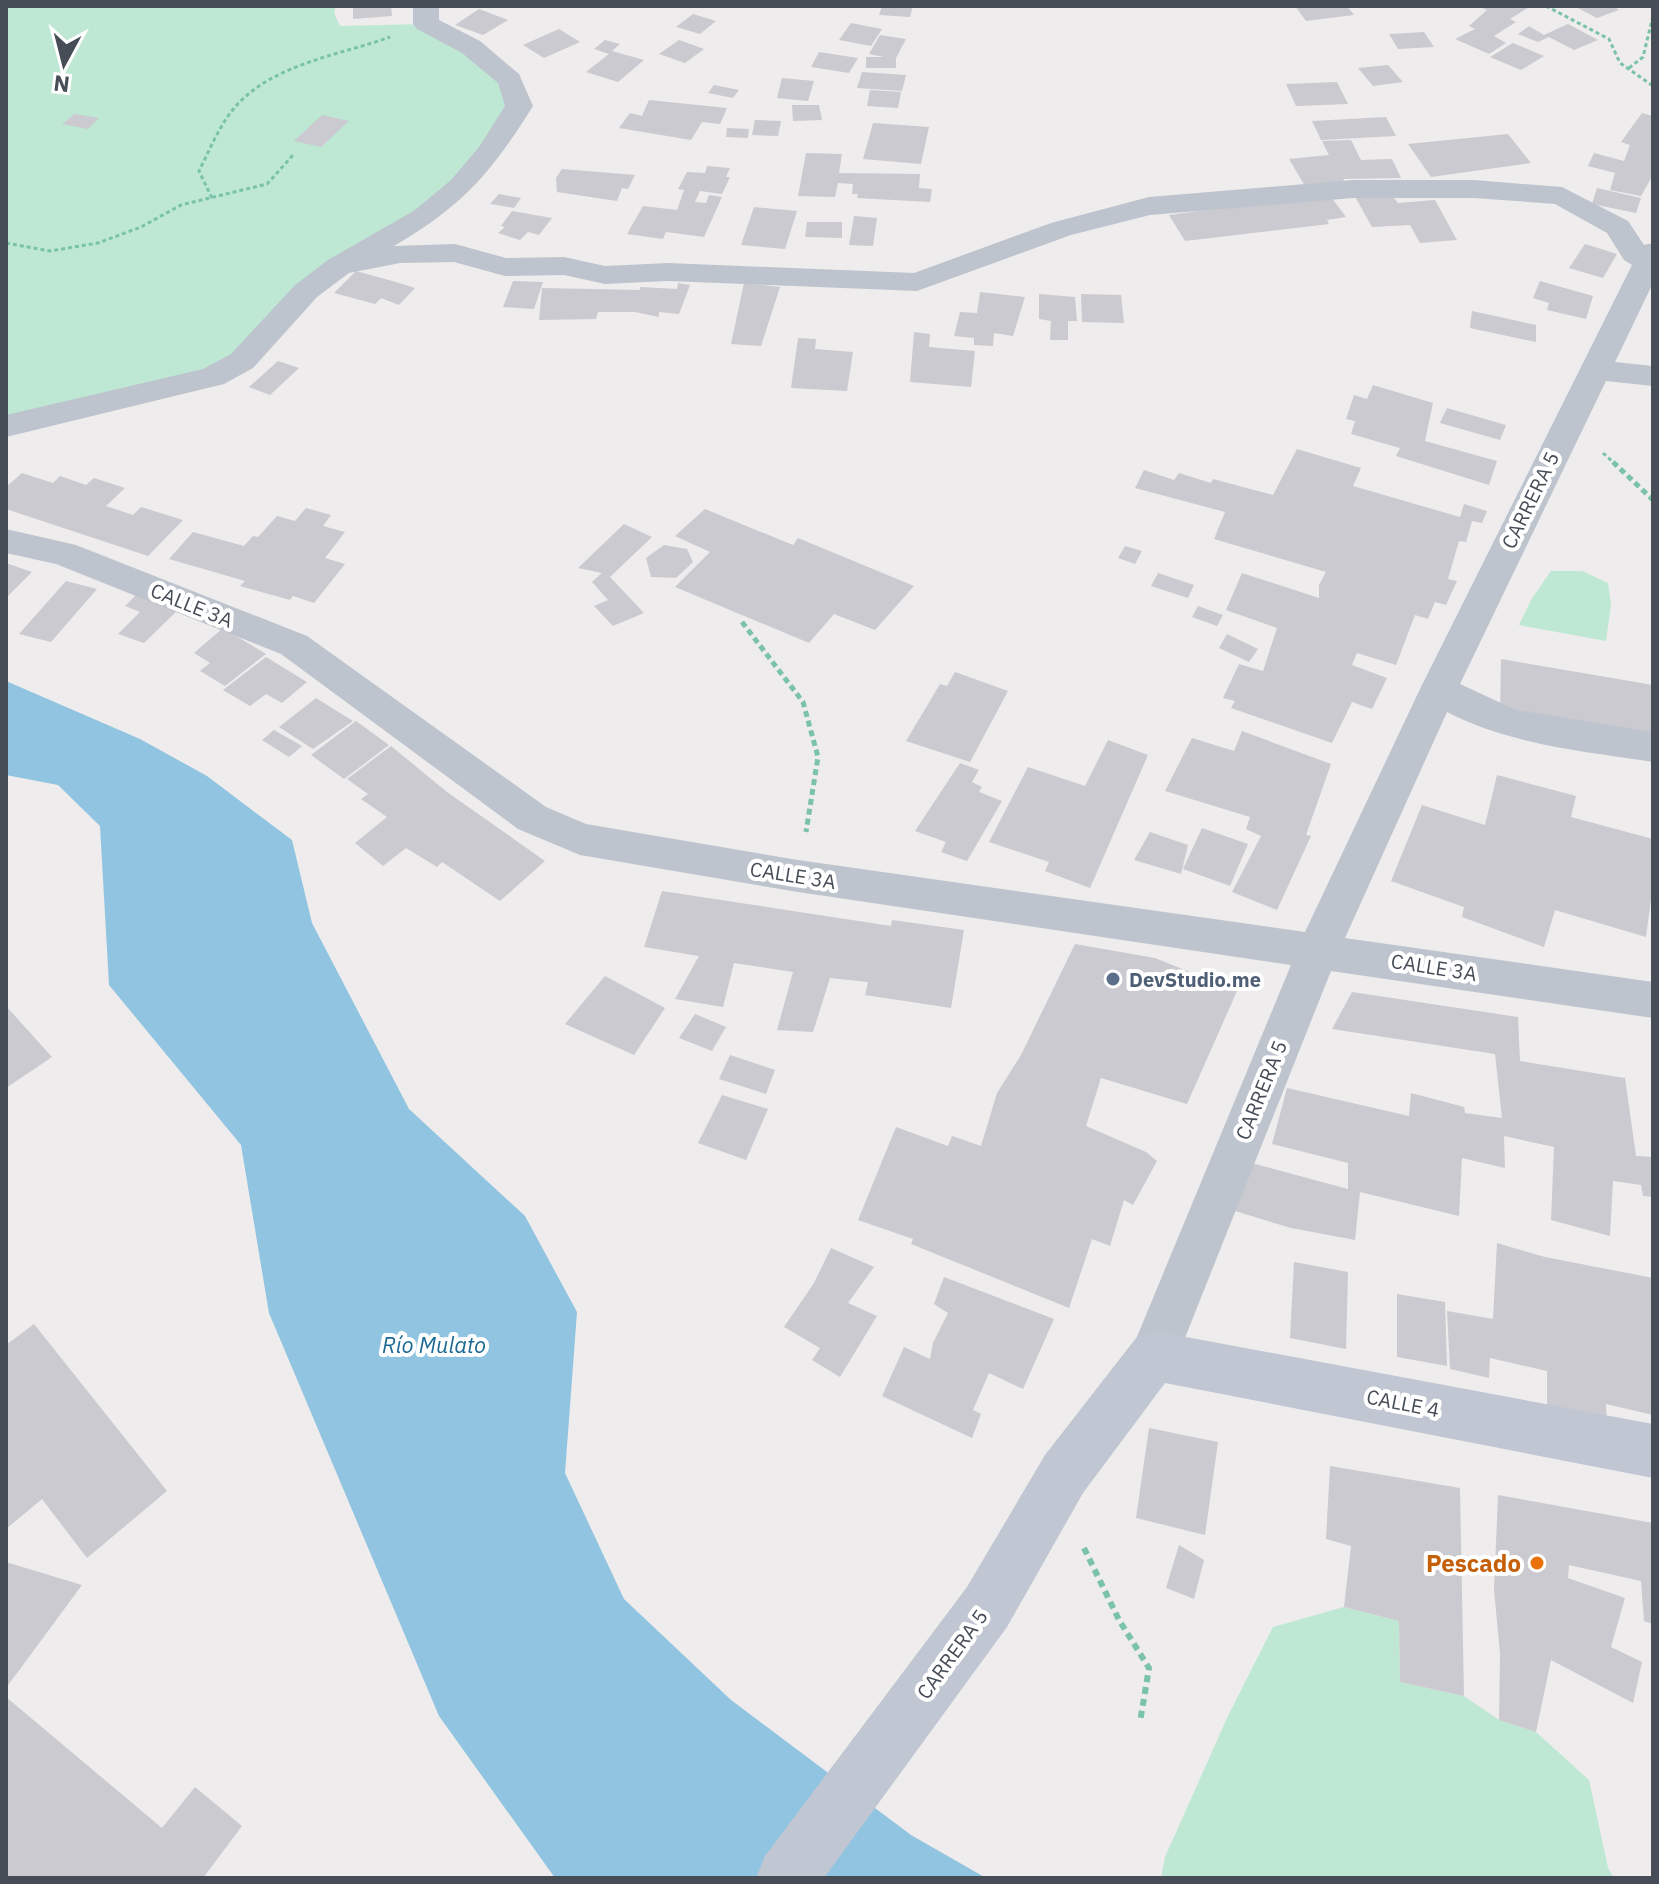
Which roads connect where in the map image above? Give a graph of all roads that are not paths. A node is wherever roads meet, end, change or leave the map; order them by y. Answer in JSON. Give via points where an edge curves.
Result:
{"nodes":[{"id":1,"x":426,"y":15,"type":"edge"},
{"id":2,"x":1650,"y":257,"type":"edge"},
{"id":3,"x":339,"y":266,"type":"junction"},
{"id":4,"x":1594,"y":370,"type":"junction"},
{"id":5,"x":1653,"y":376,"type":"edge"},
{"id":6,"x":6,"y":426,"type":"edge"},
{"id":7,"x":6,"y":541,"type":"edge"},
{"id":8,"x":1439,"y":689,"type":"junction"},
{"id":9,"x":1653,"y":747,"type":"edge"},
{"id":10,"x":1318,"y":950,"type":"junction"},
{"id":11,"x":1653,"y":1000,"type":"edge"},
{"id":12,"x":1154,"y":1356,"type":"junction"},
{"id":13,"x":1653,"y":1451,"type":"edge"},
{"id":14,"x":787,"y":1878,"type":"edge"}],
"edges":[{"from":1,"to":3,"type":"street","via":[[510,80],[519,106],[461,186],[425,216]]},
{"from":2,"to":3,"type":"street","via":[[1635,254],[1618,227],[1562,196],[1474,189],[1353,189],[1149,206],[1061,229],[917,282],[668,272],[605,275],[564,266],[505,267],[455,253],[400,254]]},
{"from":2,"to":4,"type":"street","name":"CARRERA 5"},
{"from":3,"to":6,"type":"street","via":[[306,291],[242,361],[213,377]]},
{"from":4,"to":5,"type":"street"},
{"from":4,"to":8,"type":"street","name":"CARRERA 5"},
{"from":7,"to":10,"type":"street","name":"CALLE 3A","via":[[64,554],[294,645],[532,818],[580,839],[798,876]]},
{"from":8,"to":9,"type":"street","via":[[1493,718]]},
{"from":8,"to":10,"type":"street","name":"CARRERA 5"},
{"from":10,"to":11,"type":"street","name":"CALLE 3A"},
{"from":10,"to":12,"type":"street","name":"CARRERA 5"},
{"from":12,"to":13,"type":"main road","name":"CALLE 4"},
{"from":12,"to":14,"type":"main road","name":"CARRERA 5","via":[[1064,1474],[987,1607]]}]}
